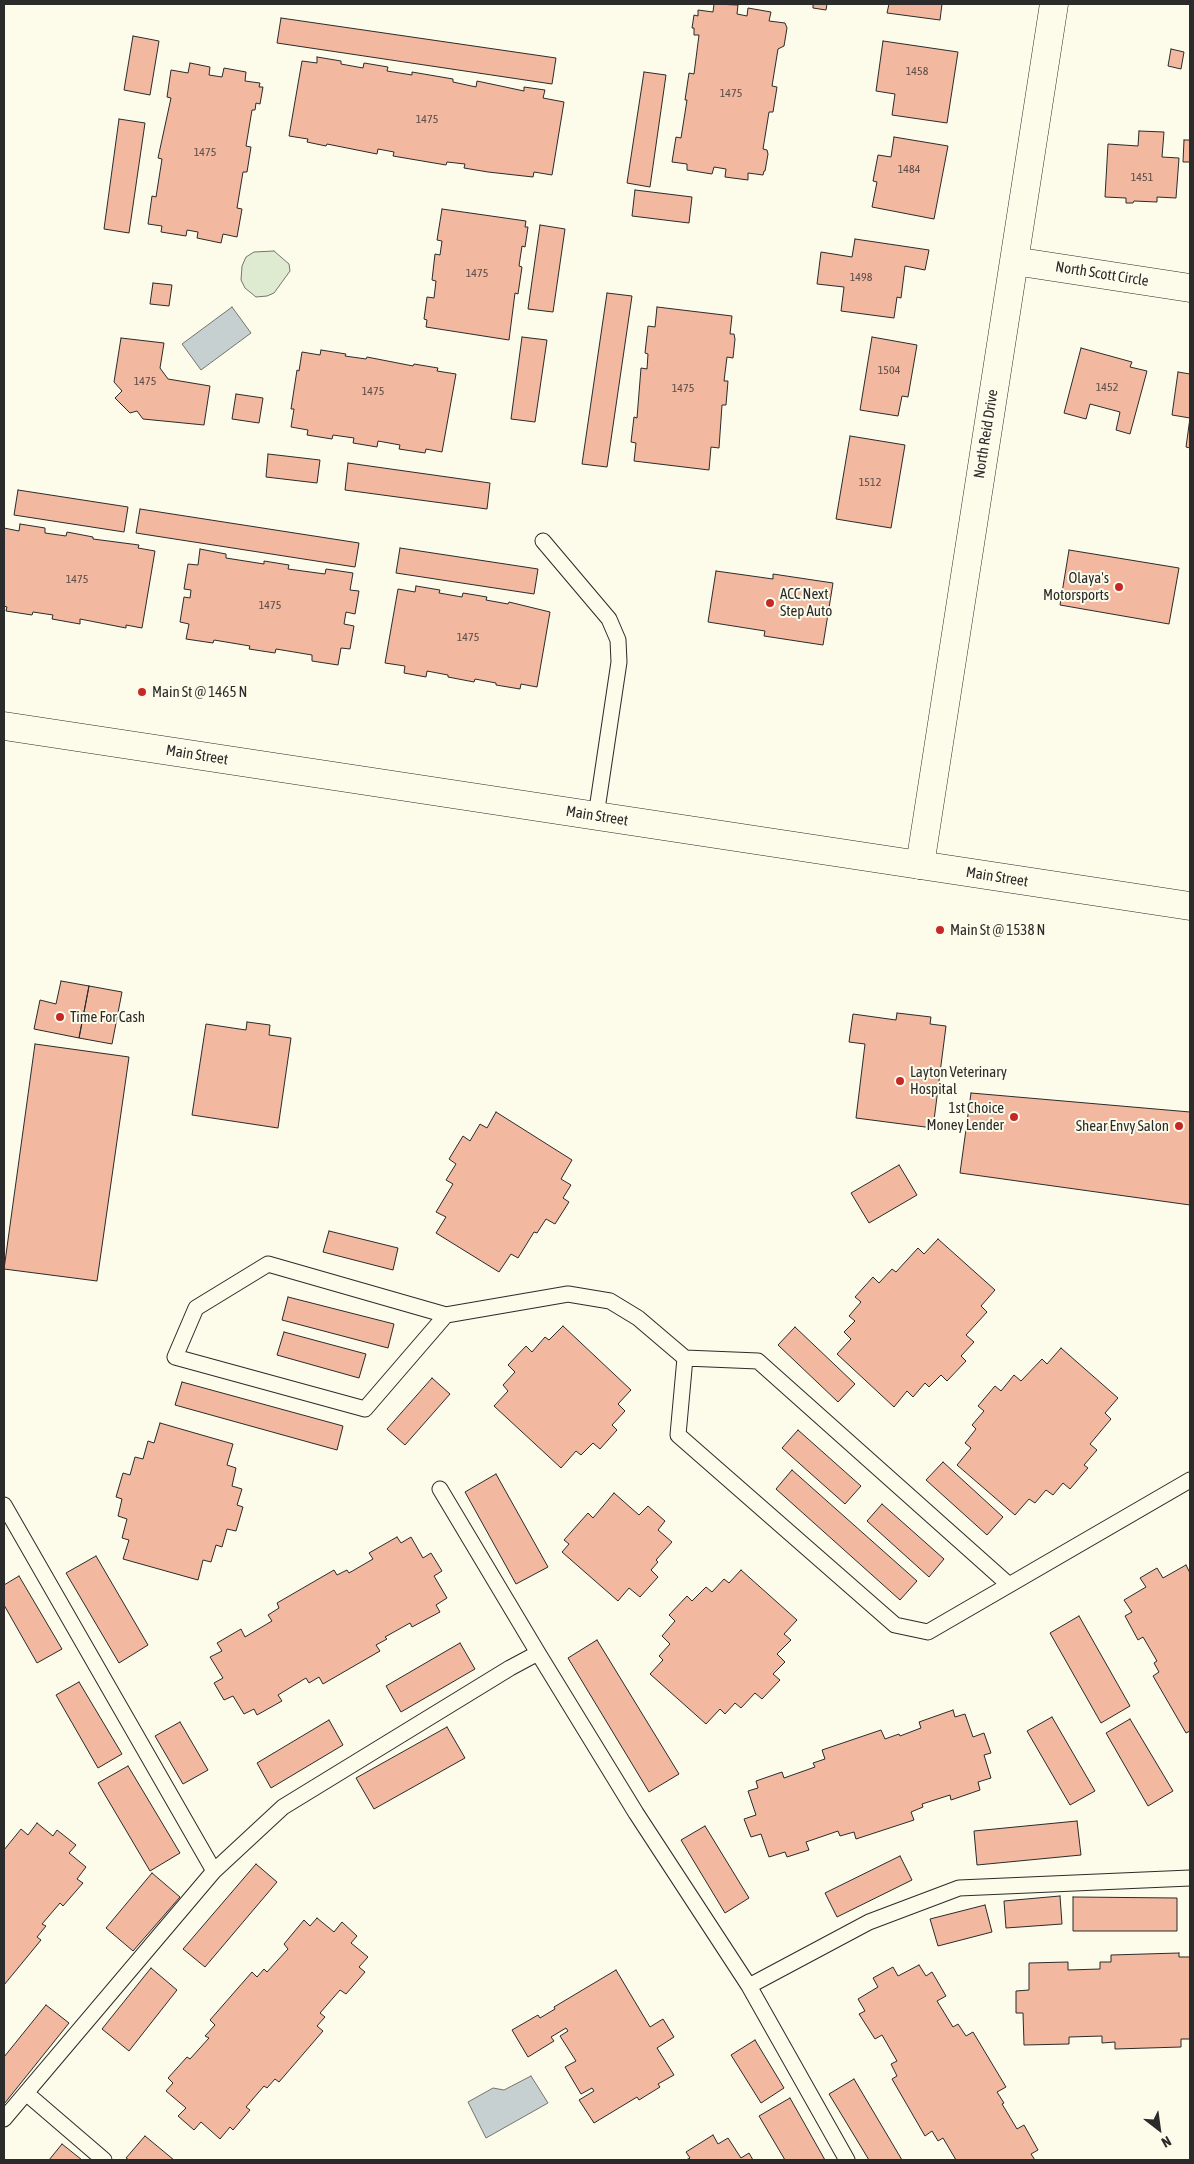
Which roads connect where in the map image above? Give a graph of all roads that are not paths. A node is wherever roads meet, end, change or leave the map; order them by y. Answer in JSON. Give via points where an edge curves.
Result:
{"nodes":[{"id":1,"x":1054,"y":4,"type":"edge"},
{"id":2,"x":1014,"y":261,"type":"junction"},
{"id":3,"x":1190,"y":288,"type":"edge"},
{"id":4,"x":543,"y":541,"type":"dead end"},
{"id":5,"x":4,"y":726,"type":"edge"},
{"id":6,"x":596,"y":816,"type":"junction"},
{"id":7,"x":920,"y":865,"type":"junction"},
{"id":8,"x":1190,"y":906,"type":"edge"},
{"id":9,"x":446,"y":1316,"type":"junction"},
{"id":10,"x":685,"y":1358,"type":"junction"},
{"id":11,"x":1190,"y":1480,"type":"edge"},
{"id":12,"x":440,"y":1489,"type":"dead end"},
{"id":13,"x":4,"y":1505,"type":"edge"},
{"id":14,"x":1008,"y":1584,"type":"junction"},
{"id":15,"x":538,"y":1654,"type":"junction"},
{"id":16,"x":214,"y":1871,"type":"junction"},
{"id":17,"x":1190,"y":1878,"type":"edge"},
{"id":18,"x":749,"y":1986,"type":"junction"},
{"id":19,"x":26,"y":2093,"type":"junction"},
{"id":20,"x":4,"y":2119,"type":"edge"},
{"id":21,"x":104,"y":2160,"type":"edge"},
{"id":22,"x":847,"y":2160,"type":"edge"}],
"edges":[{"from":1,"to":2,"type":"main road","name":"North Reid Drive"},
{"from":2,"to":3,"type":"main road","name":"North Scott Circle"},
{"from":2,"to":7,"type":"main road","name":"North Reid Drive"},
{"from":4,"to":6,"type":"lane","via":[[609,619],[618,640],[620,662]]},
{"from":5,"to":6,"type":"main road","name":"Main Street"},
{"from":6,"to":7,"type":"main road","name":"Main Street"},
{"from":7,"to":8,"type":"main road","name":"Main Street"},
{"from":9,"to":9,"type":"lane","via":[[365,1409],[175,1356],[196,1308],[268,1264]]},
{"from":9,"to":10,"type":"lane","via":[[568,1294],[610,1300],[638,1318]]},
{"from":10,"to":14,"type":"lane","via":[[758,1361]]},
{"from":10,"to":14,"type":"lane","via":[[678,1435],[895,1625],[928,1632]]},
{"from":11,"to":14,"type":"lane"},
{"from":12,"to":15,"type":"lane"},
{"from":13,"to":16,"type":"lane"},
{"from":15,"to":16,"type":"lane","via":[[283,1807]]},
{"from":15,"to":18,"type":"lane","via":[[636,1813]]},
{"from":16,"to":19,"type":"lane"},
{"from":17,"to":18,"type":"lane","via":[[959,1888],[869,1922]]},
{"from":18,"to":22,"type":"lane"},
{"from":19,"to":20,"type":"lane"},
{"from":19,"to":21,"type":"lane"}]}
